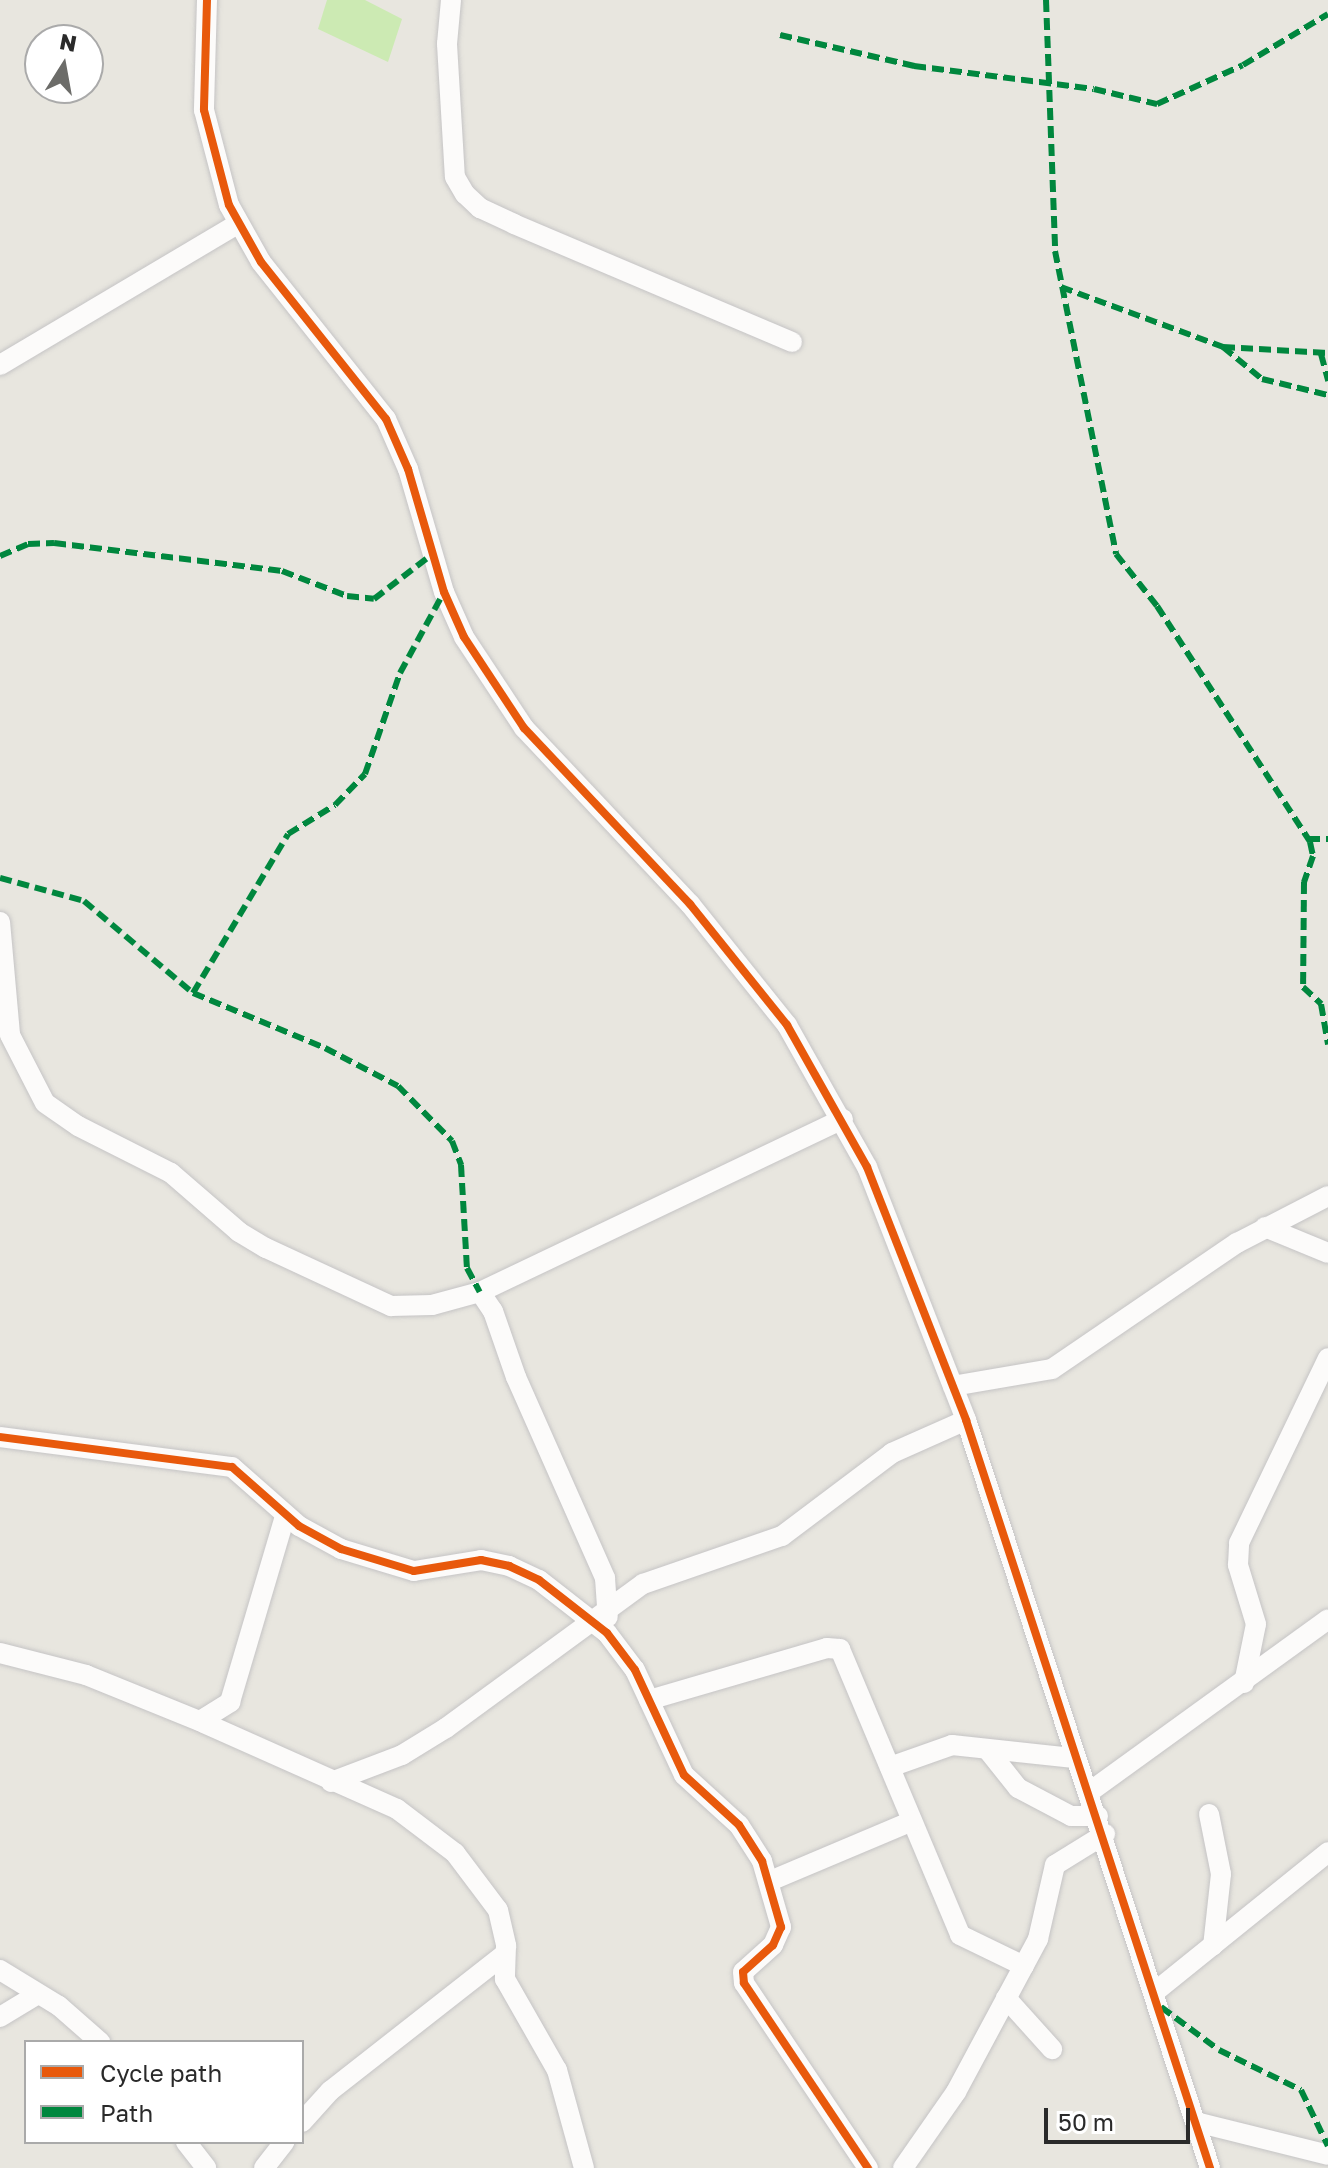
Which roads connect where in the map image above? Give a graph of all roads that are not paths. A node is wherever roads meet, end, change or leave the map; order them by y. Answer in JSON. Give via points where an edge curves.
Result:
{"nodes":[{"id":1,"x":207,"y":0,"type":"edge"},
{"id":2,"x":451,"y":0,"type":"edge"},
{"id":3,"x":237,"y":224,"type":"junction"},
{"id":4,"x":792,"y":342,"type":"dead end"},
{"id":5,"x":0,"y":365,"type":"edge"},
{"id":6,"x":0,"y":922,"type":"edge"},
{"id":7,"x":843,"y":1119,"type":"junction"},
{"id":8,"x":1328,"y":1196,"type":"edge"},
{"id":9,"x":1265,"y":1227,"type":"junction"},
{"id":10,"x":1328,"y":1253,"type":"edge"},
{"id":11,"x":480,"y":1292,"type":"junction"},
{"id":12,"x":1328,"y":1358,"type":"edge"},
{"id":13,"x":953,"y":1386,"type":"junction"},
{"id":14,"x":966,"y":1420,"type":"junction"},
{"id":15,"x":0,"y":1437,"type":"edge"},
{"id":16,"x":285,"y":1516,"type":"junction"},
{"id":17,"x":609,"y":1606,"type":"junction"},
{"id":18,"x":1328,"y":1619,"type":"edge"},
{"id":19,"x":600,"y":1628,"type":"junction"},
{"id":20,"x":0,"y":1653,"type":"edge"},
{"id":21,"x":1244,"y":1683,"type":"junction"},
{"id":22,"x":649,"y":1700,"type":"junction"},
{"id":23,"x":200,"y":1721,"type":"junction"},
{"id":24,"x":987,"y":1749,"type":"junction"},
{"id":25,"x":1074,"y":1758,"type":"junction"},
{"id":26,"x":890,"y":1767,"type":"junction"},
{"id":27,"x":331,"y":1782,"type":"junction"},
{"id":28,"x":1088,"y":1793,"type":"junction"},
{"id":29,"x":1209,"y":1814,"type":"dead end"},
{"id":30,"x":912,"y":1821,"type":"junction"},
{"id":31,"x":1101,"y":1825,"type":"junction"},
{"id":32,"x":1328,"y":1852,"type":"edge"},
{"id":33,"x":770,"y":1881,"type":"junction"},
{"id":34,"x":1213,"y":1946,"type":"junction"},
{"id":35,"x":505,"y":1954,"type":"junction"},
{"id":36,"x":1024,"y":1966,"type":"junction"},
{"id":37,"x":1,"y":1971,"type":"edge"},
{"id":38,"x":1156,"y":1991,"type":"junction"},
{"id":39,"x":38,"y":1994,"type":"junction"},
{"id":40,"x":1006,"y":1998,"type":"junction"},
{"id":41,"x":0,"y":2017,"type":"edge"},
{"id":42,"x":97,"y":2040,"type":"edge"},
{"id":43,"x":1052,"y":2049,"type":"dead end"},
{"id":44,"x":304,"y":2120,"type":"edge"},
{"id":45,"x":1196,"y":2122,"type":"junction"},
{"id":46,"x":188,"y":2144,"type":"edge"},
{"id":47,"x":282,"y":2144,"type":"edge"},
{"id":48,"x":1328,"y":2155,"type":"edge"},
{"id":49,"x":206,"y":2168,"type":"edge"},
{"id":50,"x":264,"y":2168,"type":"edge"},
{"id":51,"x":584,"y":2168,"type":"edge"},
{"id":52,"x":868,"y":2168,"type":"edge"},
{"id":53,"x":903,"y":2168,"type":"edge"},
{"id":54,"x":1210,"y":2168,"type":"edge"}],
"edges":[{"from":1,"to":3,"type":"street","via":[[204,110],[219,177]]},
{"from":2,"to":4,"type":"street","via":[[447,44],[455,177],[465,194],[480,208],[514,224]]},
{"from":3,"to":5,"type":"street"},
{"from":3,"to":7,"type":"street","via":[[386,419],[408,469],[444,592],[494,685],[568,781],[690,904],[768,1001]]},
{"from":6,"to":11,"type":"street","via":[[10,1035],[36,1090],[56,1112],[171,1173],[266,1248],[371,1298],[413,1307]]},
{"from":7,"to":11,"type":"street"},
{"from":7,"to":13,"type":"street"},
{"from":8,"to":9,"type":"street"},
{"from":9,"to":10,"type":"street"},
{"from":9,"to":13,"type":"street","via":[[1052,1369]]},
{"from":11,"to":17,"type":"street","via":[[493,1311],[516,1377],[605,1578]]},
{"from":12,"to":21,"type":"street","via":[[1239,1543],[1238,1565],[1256,1624]]},
{"from":13,"to":14,"type":"street"},
{"from":14,"to":17,"type":"street","via":[[892,1453],[782,1536],[643,1584]]},
{"from":14,"to":25,"type":"street"},
{"from":15,"to":16,"type":"street","via":[[232,1467]]},
{"from":16,"to":19,"type":"street","via":[[341,1549],[414,1571],[481,1560],[509,1566],[539,1580]]},
{"from":16,"to":23,"type":"street","via":[[230,1702]]},
{"from":17,"to":19,"type":"street"},
{"from":18,"to":21,"type":"street"},
{"from":19,"to":22,"type":"street","via":[[624,1651]]},
{"from":19,"to":27,"type":"street","via":[[402,1755]]},
{"from":20,"to":23,"type":"street","via":[[86,1675]]},
{"from":21,"to":28,"type":"street"},
{"from":22,"to":26,"type":"street","via":[[835,1648],[845,1654]]},
{"from":22,"to":33,"type":"street","via":[[684,1775],[750,1838]]},
{"from":23,"to":27,"type":"street"},
{"from":24,"to":25,"type":"street"},
{"from":24,"to":26,"type":"street","via":[[952,1745]]},
{"from":24,"to":31,"type":"street","via":[[1018,1788]]},
{"from":25,"to":28,"type":"street"},
{"from":26,"to":30,"type":"street"},
{"from":27,"to":35,"type":"street","via":[[397,1809],[455,1853],[498,1910]]},
{"from":28,"to":31,"type":"street"},
{"from":29,"to":34,"type":"street","via":[[1221,1874]]},
{"from":30,"to":33,"type":"street"},
{"from":30,"to":36,"type":"street","via":[[960,1935]]},
{"from":31,"to":36,"type":"street","via":[[1055,1865],[1038,1939]]},
{"from":31,"to":38,"type":"street"},
{"from":32,"to":34,"type":"street"},
{"from":33,"to":52,"type":"street","via":[[780,1935],[743,1972],[744,1983]]},
{"from":34,"to":38,"type":"street"},
{"from":35,"to":44,"type":"street","via":[[330,2091]]},
{"from":35,"to":51,"type":"street","via":[[505,1979],[557,2070]]},
{"from":36,"to":40,"type":"street"},
{"from":37,"to":39,"type":"street"},
{"from":38,"to":45,"type":"street"},
{"from":39,"to":41,"type":"street"},
{"from":39,"to":42,"type":"street"},
{"from":40,"to":43,"type":"street"},
{"from":40,"to":53,"type":"street","via":[[956,2092]]},
{"from":45,"to":48,"type":"street"},
{"from":45,"to":54,"type":"street"},
{"from":46,"to":49,"type":"street"},
{"from":47,"to":50,"type":"street"}]}
